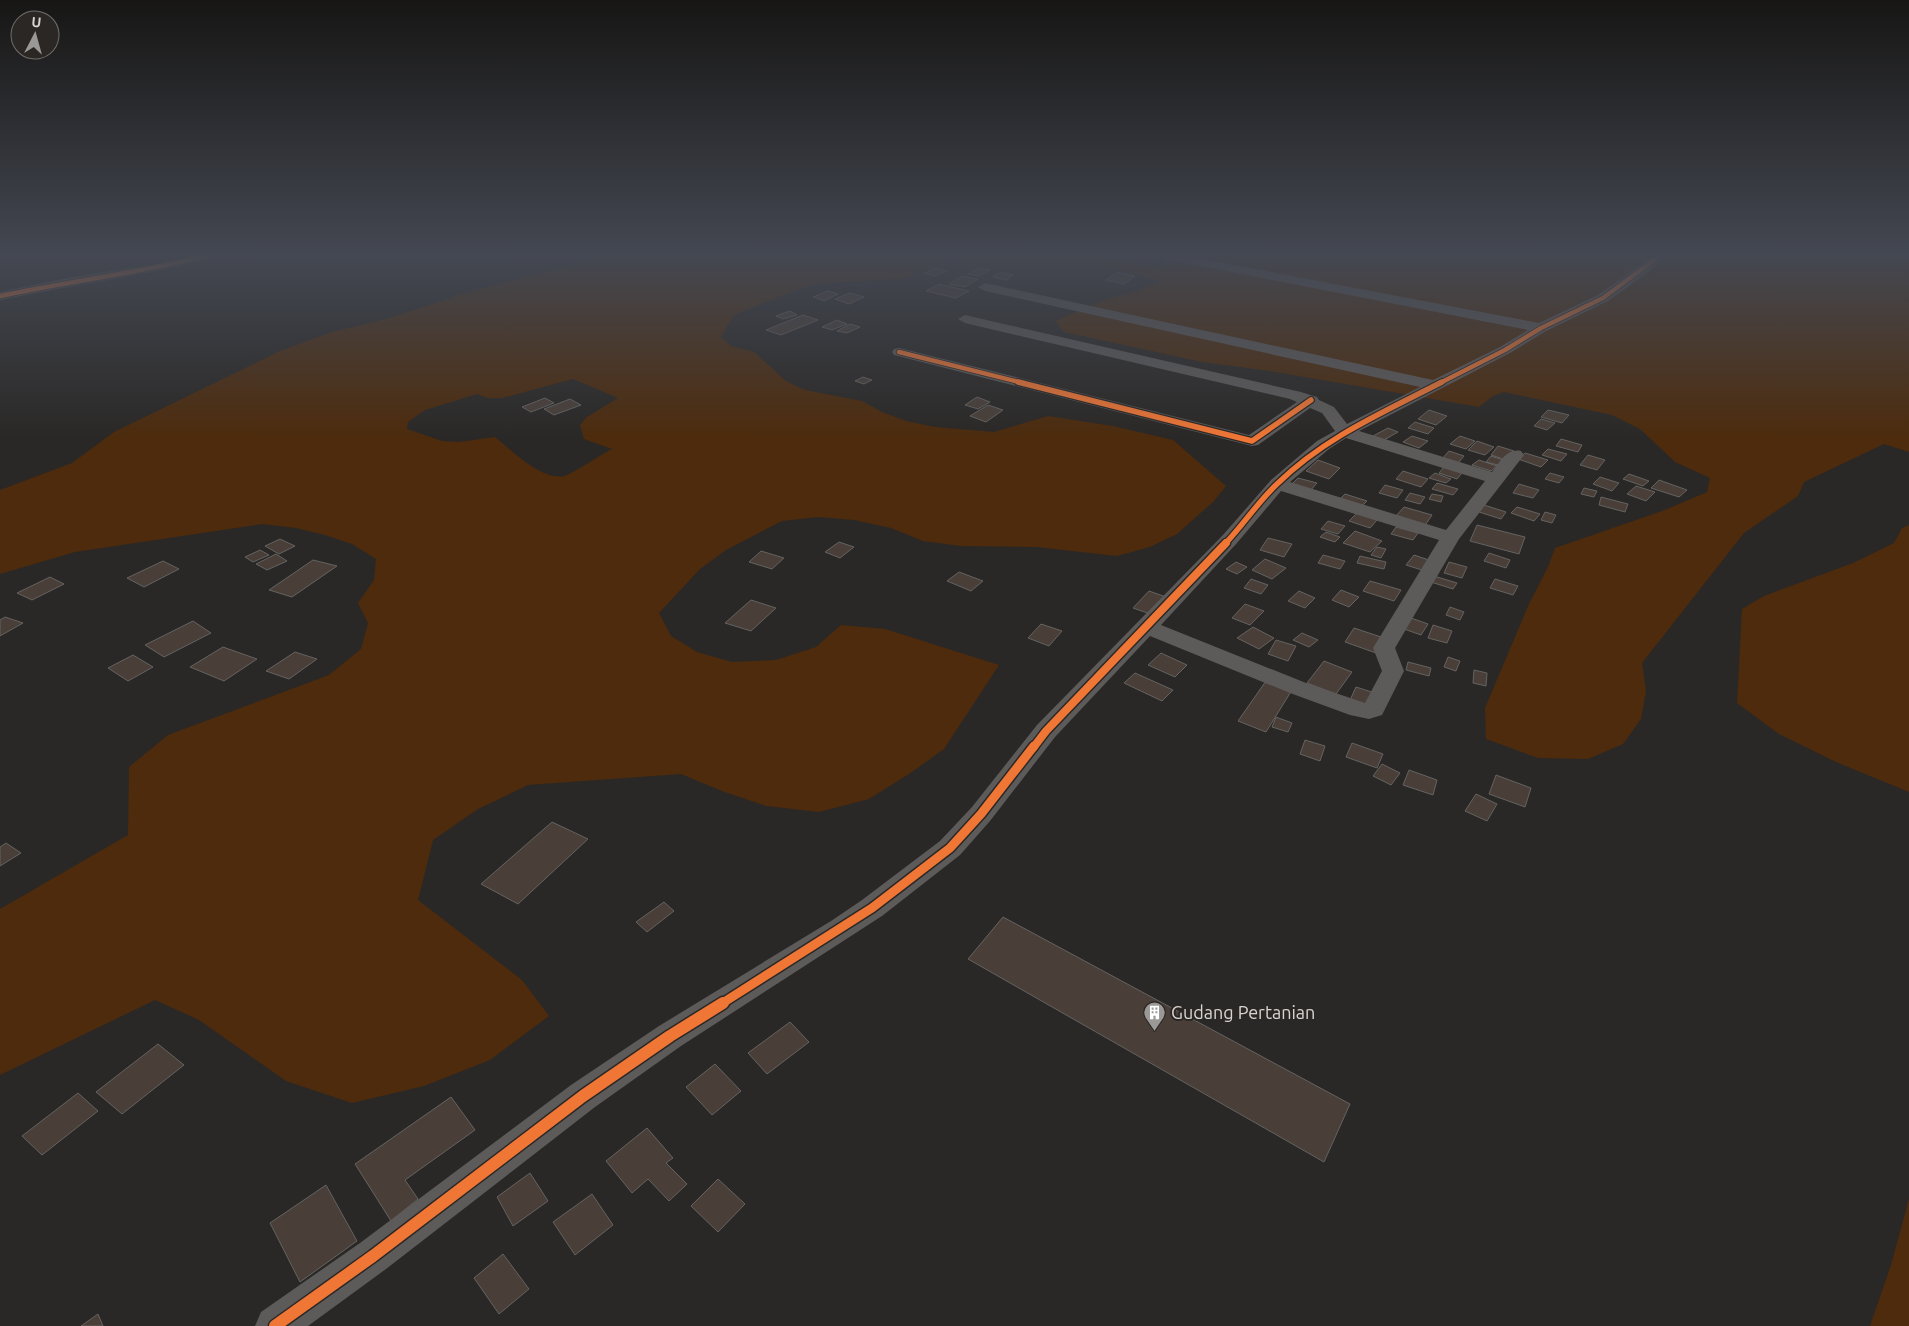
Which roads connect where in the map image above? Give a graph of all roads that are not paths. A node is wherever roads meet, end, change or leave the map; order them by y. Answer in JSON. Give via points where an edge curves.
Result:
{"nodes":[{"id":1,"x":1122,"y":317,"type":"edge"},
{"id":2,"x":1484,"y":317,"type":"edge"},
{"id":3,"x":1564,"y":317,"type":"edge"},
{"id":4,"x":965,"y":319,"type":"dead end"},
{"id":5,"x":1541,"y":328,"type":"junction"},
{"id":6,"x":899,"y":352,"type":"dead end"},
{"id":7,"x":1433,"y":385,"type":"junction"},
{"id":8,"x":1310,"y":400,"type":"junction"},
{"id":9,"x":1344,"y":432,"type":"junction"},
{"id":10,"x":1515,"y":455,"type":"dead end"},
{"id":11,"x":1496,"y":479,"type":"junction"},
{"id":12,"x":1278,"y":484,"type":"junction"},
{"id":13,"x":1450,"y":537,"type":"junction"},
{"id":14,"x":1147,"y":627,"type":"junction"},
{"id":15,"x":275,"y":1326,"type":"edge"}],
"edges":[{"from":1,"to":7,"type":"street"},
{"from":2,"to":5,"type":"street"},
{"from":3,"to":5,"type":"street"},
{"from":4,"to":8,"type":"street"},
{"from":5,"to":7,"type":"street","via":[[1505,350]]},
{"from":6,"to":8,"type":"street","via":[[1252,441]]},
{"from":7,"to":9,"type":"street"},
{"from":8,"to":9,"type":"street","via":[[1328,410]]},
{"from":9,"to":11,"type":"street"},
{"from":9,"to":12,"type":"street"},
{"from":10,"to":11,"type":"street"},
{"from":11,"to":13,"type":"street"},
{"from":12,"to":13,"type":"street"},
{"from":12,"to":14,"type":"street"},
{"from":13,"to":14,"type":"street","via":[[1384,648],[1393,671],[1370,711],[1298,688]]},
{"from":14,"to":15,"type":"street","via":[[1046,731],[982,814],[927,867],[841,929],[670,1036],[583,1096]]}]}
